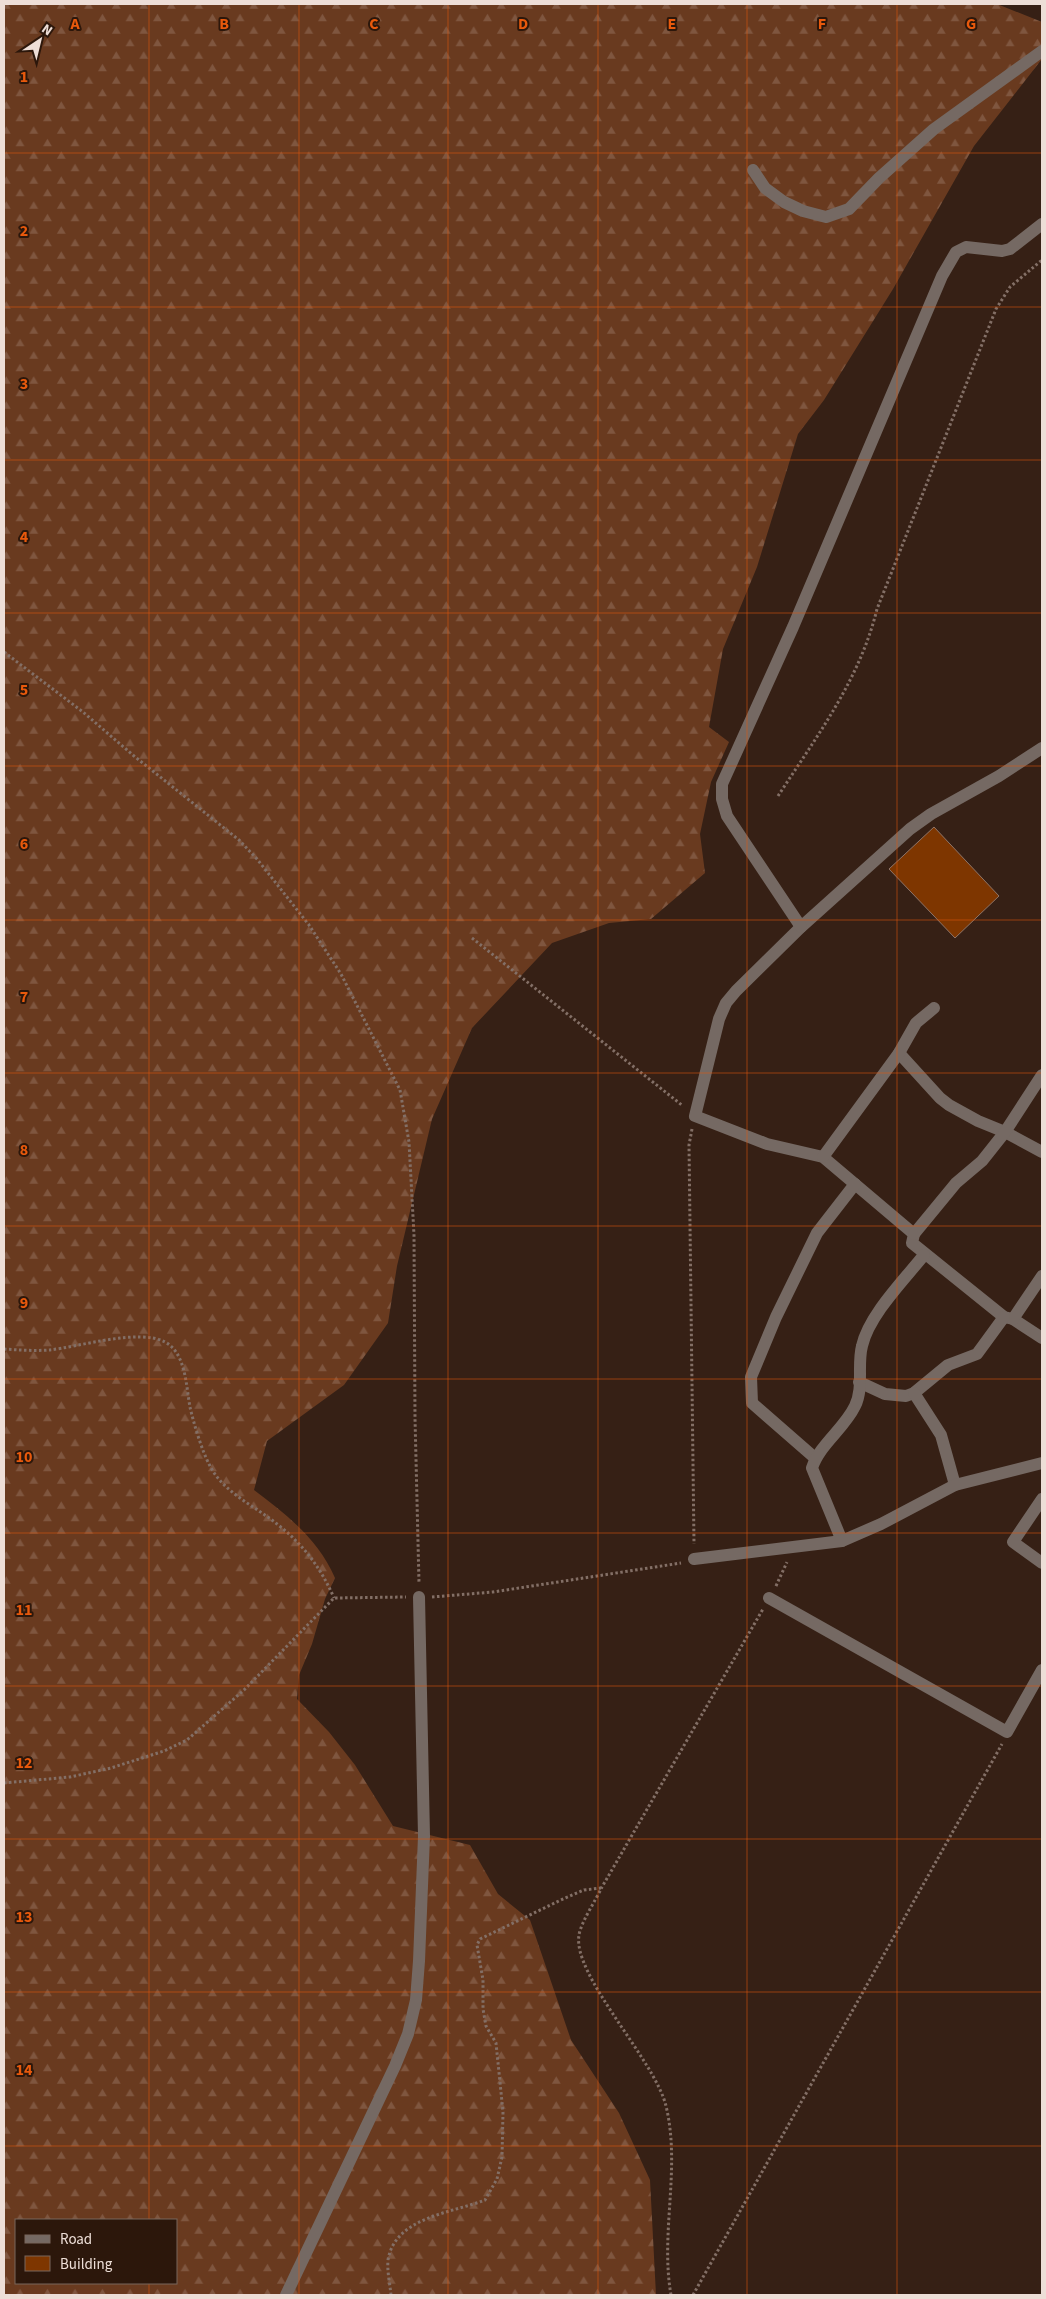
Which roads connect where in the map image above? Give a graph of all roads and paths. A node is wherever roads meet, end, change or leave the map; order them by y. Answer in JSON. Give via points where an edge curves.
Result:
{"nodes":[{"id":1,"x":1042,"y":51,"type":"edge"},
{"id":2,"x":753,"y":170,"type":"dead end"},
{"id":3,"x":1042,"y":224,"type":"edge"},
{"id":4,"x":1042,"y":260,"type":"edge"},
{"id":5,"x":4,"y":652,"type":"edge"},
{"id":6,"x":1042,"y":748,"type":"edge"},
{"id":7,"x":778,"y":796,"type":"dead end"},
{"id":8,"x":801,"y":927,"type":"junction"},
{"id":9,"x":472,"y":938,"type":"dead end"},
{"id":10,"x":934,"y":1008,"type":"dead end"},
{"id":11,"x":899,"y":1053,"type":"junction"},
{"id":12,"x":1042,"y":1075,"type":"edge"},
{"id":13,"x":695,"y":1116,"type":"junction"},
{"id":14,"x":1005,"y":1132,"type":"junction"},
{"id":15,"x":1042,"y":1152,"type":"edge"},
{"id":16,"x":823,"y":1157,"type":"junction"},
{"id":17,"x":855,"y":1184,"type":"junction"},
{"id":18,"x":914,"y":1234,"type":"junction"},
{"id":19,"x":924,"y":1255,"type":"junction"},
{"id":20,"x":1042,"y":1276,"type":"edge"},
{"id":21,"x":1008,"y":1318,"type":"junction"},
{"id":22,"x":1042,"y":1338,"type":"edge"},
{"id":23,"x":4,"y":1349,"type":"edge"},
{"id":24,"x":859,"y":1382,"type":"junction"},
{"id":25,"x":914,"y":1393,"type":"junction"},
{"id":26,"x":815,"y":1458,"type":"junction"},
{"id":27,"x":1042,"y":1463,"type":"edge"},
{"id":28,"x":955,"y":1485,"type":"junction"},
{"id":29,"x":1042,"y":1498,"type":"edge"},
{"id":30,"x":842,"y":1541,"type":"junction"},
{"id":31,"x":796,"y":1546,"type":"junction"},
{"id":32,"x":694,"y":1559,"type":"junction"},
{"id":33,"x":1042,"y":1563,"type":"edge"},
{"id":34,"x":334,"y":1598,"type":"junction"},
{"id":35,"x":419,"y":1598,"type":"junction"},
{"id":36,"x":769,"y":1598,"type":"junction"},
{"id":37,"x":1042,"y":1670,"type":"edge"},
{"id":38,"x":1007,"y":1732,"type":"junction"},
{"id":39,"x":4,"y":1783,"type":"edge"},
{"id":40,"x":602,"y":1888,"type":"junction"},
{"id":41,"x":286,"y":2295,"type":"edge"},
{"id":42,"x":391,"y":2295,"type":"edge"},
{"id":43,"x":671,"y":2295,"type":"edge"},
{"id":44,"x":693,"y":2295,"type":"edge"}],
"edges":[{"from":1,"to":2,"type":"street","via":[[927,135],[849,209],[826,217],[803,212],[765,188]]},
{"from":3,"to":8,"type":"street","via":[[1010,249],[966,247],[956,252],[942,276],[793,627],[722,784],[727,816]]},
{"from":4,"to":7,"type":"path","via":[[1010,287],[999,304],[877,608],[864,654],[852,680]]},
{"from":5,"to":35,"type":"path","via":[[83,712],[239,840],[257,859],[309,924],[341,974],[400,1090],[409,1142],[414,1235]]},
{"from":6,"to":8,"type":"street","via":[[910,829]]},
{"from":8,"to":13,"type":"street","via":[[726,1003],[719,1019]]},
{"from":9,"to":13,"type":"path"},
{"from":10,"to":11,"type":"street","via":[[916,1023]]},
{"from":11,"to":14,"type":"street","via":[[940,1098],[978,1121]]},
{"from":11,"to":16,"type":"street"},
{"from":12,"to":14,"type":"street"},
{"from":13,"to":16,"type":"street","via":[[767,1144]]},
{"from":13,"to":32,"type":"path","via":[[689,1145]]},
{"from":14,"to":15,"type":"street"},
{"from":14,"to":18,"type":"street","via":[[982,1161],[956,1183]]},
{"from":16,"to":17,"type":"street"},
{"from":17,"to":18,"type":"street"},
{"from":17,"to":26,"type":"street","via":[[817,1233],[751,1377],[752,1403]]},
{"from":18,"to":19,"type":"street","via":[[912,1243]]},
{"from":19,"to":21,"type":"street"},
{"from":19,"to":24,"type":"street","via":[[869,1330],[862,1346]]},
{"from":20,"to":21,"type":"street"},
{"from":21,"to":22,"type":"street"},
{"from":21,"to":25,"type":"street","via":[[977,1354],[948,1365]]},
{"from":23,"to":34,"type":"path","via":[[49,1350],[152,1337],[175,1349],[209,1464],[235,1494],[278,1524],[301,1545]]},
{"from":24,"to":25,"type":"street","via":[[885,1394],[906,1396]]},
{"from":24,"to":26,"type":"street","via":[[855,1407]]},
{"from":25,"to":28,"type":"street","via":[[941,1435]]},
{"from":26,"to":30,"type":"street","via":[[812,1468]]},
{"from":27,"to":28,"type":"street"},
{"from":28,"to":30,"type":"street"},
{"from":29,"to":33,"type":"street","via":[[1013,1542]]},
{"from":30,"to":31,"type":"street"},
{"from":31,"to":32,"type":"street"},
{"from":31,"to":36,"type":"path"},
{"from":32,"to":35,"type":"path","via":[[493,1592]]},
{"from":34,"to":35,"type":"path"},
{"from":34,"to":39,"type":"path","via":[[244,1690],[187,1740],[111,1768],[70,1777]]},
{"from":35,"to":41,"type":"street","via":[[424,1836],[416,2000],[408,2034],[395,2066]]},
{"from":36,"to":38,"type":"street"},
{"from":36,"to":40,"type":"path"},
{"from":37,"to":38,"type":"street"},
{"from":38,"to":44,"type":"path"},
{"from":40,"to":42,"type":"path","via":[[572,1896],[480,1939],[477,1945],[482,1974],[482,2009],[486,2026],[496,2043],[503,2112],[503,2144],[497,2179],[485,2200],[412,2226],[402,2234],[394,2243],[388,2262]]},
{"from":40,"to":43,"type":"path","via":[[579,1936],[581,1955],[616,2019],[652,2072],[664,2098],[672,2137],[668,2262]]}]}
